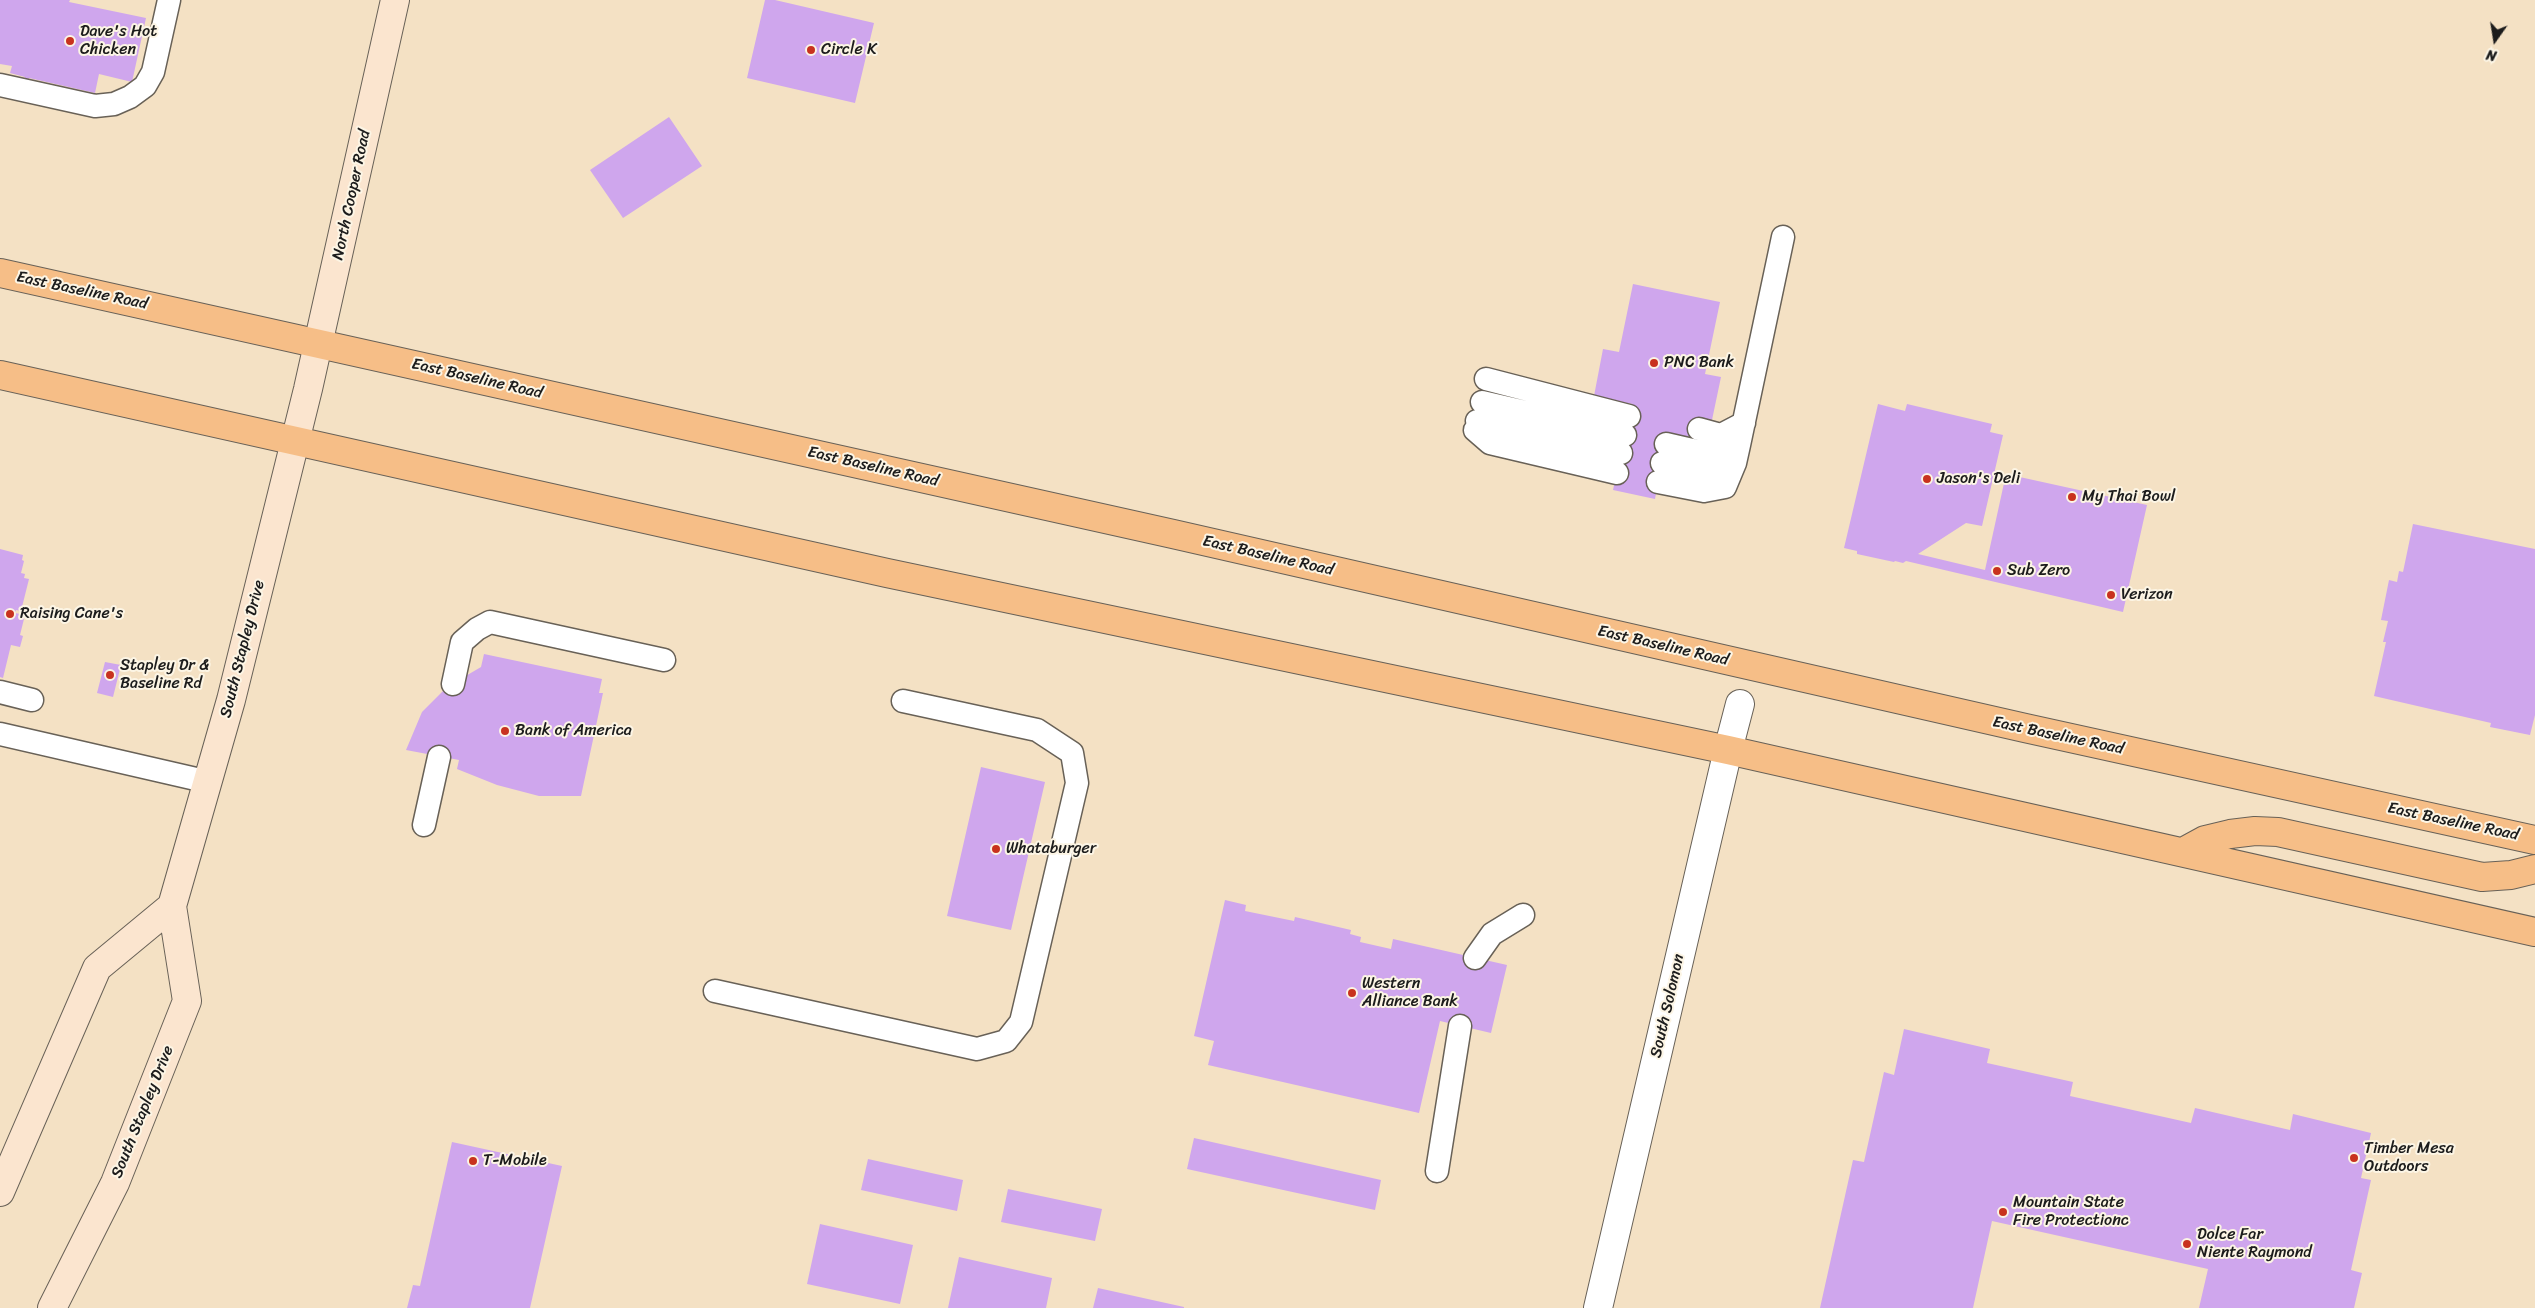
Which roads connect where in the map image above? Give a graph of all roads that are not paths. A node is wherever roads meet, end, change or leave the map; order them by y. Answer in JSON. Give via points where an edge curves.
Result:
{"nodes":[{"id":1,"x":169,"y":0,"type":"edge"},
{"id":2,"x":395,"y":0,"type":"edge"},
{"id":3,"x":0,"y":85,"type":"edge"},
{"id":4,"x":1783,"y":237,"type":"dead end"},
{"id":5,"x":0,"y":274,"type":"edge"},
{"id":6,"x":319,"y":343,"type":"junction"},
{"id":7,"x":0,"y":375,"type":"edge"},
{"id":8,"x":1486,"y":380,"type":"dead end"},
{"id":9,"x":308,"y":389,"type":"joint"},
{"id":10,"x":1744,"y":423,"type":"junction"},
{"id":11,"x":1699,"y":429,"type":"dead end"},
{"id":12,"x":294,"y":442,"type":"junction"},
{"id":13,"x":1623,"y":444,"type":"junction"},
{"id":14,"x":1737,"y":454,"type":"junction"},
{"id":15,"x":664,"y":660,"type":"dead end"},
{"id":16,"x":453,"y":684,"type":"dead end"},
{"id":17,"x":0,"y":692,"type":"edge"},
{"id":18,"x":32,"y":700,"type":"dead end"},
{"id":19,"x":903,"y":701,"type":"dead end"},
{"id":20,"x":1740,"y":704,"type":"dead end"},
{"id":21,"x":0,"y":734,"type":"edge"},
{"id":22,"x":1728,"y":750,"type":"junction"},
{"id":23,"x":439,"y":757,"type":"dead end"},
{"id":24,"x":209,"y":782,"type":"junction"},
{"id":25,"x":424,"y":825,"type":"dead end"},
{"id":26,"x":2535,"y":840,"type":"edge"},
{"id":27,"x":2182,"y":852,"type":"junction"},
{"id":28,"x":2535,"y":869,"type":"edge"},
{"id":29,"x":172,"y":906,"type":"junction"},
{"id":30,"x":1522,"y":915,"type":"dead end"},
{"id":31,"x":2535,"y":932,"type":"edge"},
{"id":32,"x":1475,"y":958,"type":"dead end"},
{"id":33,"x":715,"y":990,"type":"dead end"},
{"id":34,"x":1460,"y":1026,"type":"dead end"},
{"id":35,"x":1437,"y":1171,"type":"dead end"},
{"id":36,"x":0,"y":1192,"type":"edge"},
{"id":37,"x":52,"y":1308,"type":"edge"},
{"id":38,"x":1598,"y":1308,"type":"edge"}],
"edges":[{"from":1,"to":3,"type":"lane","via":[[153,72],[145,86],[130,97],[114,104],[95,106]]},
{"from":2,"to":6,"type":"main road","name":"North Cooper Road"},
{"from":4,"to":10,"type":"lane"},
{"from":5,"to":6,"type":"main road","name":"East Baseline Road"},
{"from":6,"to":9,"type":"main road","name":"North Cooper Road"},
{"from":6,"to":26,"type":"main road","name":"East Baseline Road","via":[[1848,689]]},
{"from":7,"to":12,"type":"main road"},
{"from":8,"to":13,"type":"lane"},
{"from":9,"to":12,"type":"main road","name":"South Stapley Drive"},
{"from":10,"to":11,"type":"lane","via":[[1721,435]]},
{"from":10,"to":14,"type":"lane"},
{"from":12,"to":22,"type":"main road","via":[[896,575]]},
{"from":12,"to":24,"type":"main road","name":"South Stapley Drive"},
{"from":13,"to":13,"type":"lane","via":[[1478,418],[1490,443]]},
{"from":14,"to":14,"type":"lane","via":[[1725,487],[1704,492],[1662,463]]},
{"from":15,"to":16,"type":"lane","via":[[490,622],[462,642]]},
{"from":17,"to":18,"type":"lane"},
{"from":19,"to":33,"type":"lane","via":[[1037,730],[1072,753],[1077,783],[1021,1022],[1006,1041],[977,1049]]},
{"from":20,"to":22,"type":"street","name":"South Solomon"},
{"from":21,"to":24,"type":"lane"},
{"from":22,"to":27,"type":"main road"},
{"from":22,"to":38,"type":"street","name":"South Solomon"},
{"from":23,"to":25,"type":"lane"},
{"from":24,"to":29,"type":"main road","name":"South Stapley Drive"},
{"from":27,"to":28,"type":"main road","via":[[2205,840],[2255,831],[2287,834],[2482,877]]},
{"from":27,"to":31,"type":"main road"},
{"from":29,"to":36,"type":"main road","via":[[97,968]]},
{"from":29,"to":37,"type":"main road","name":"South Stapley Drive","via":[[187,1001],[115,1183]]},
{"from":30,"to":32,"type":"lane","via":[[1492,934]]},
{"from":34,"to":35,"type":"lane"}]}
